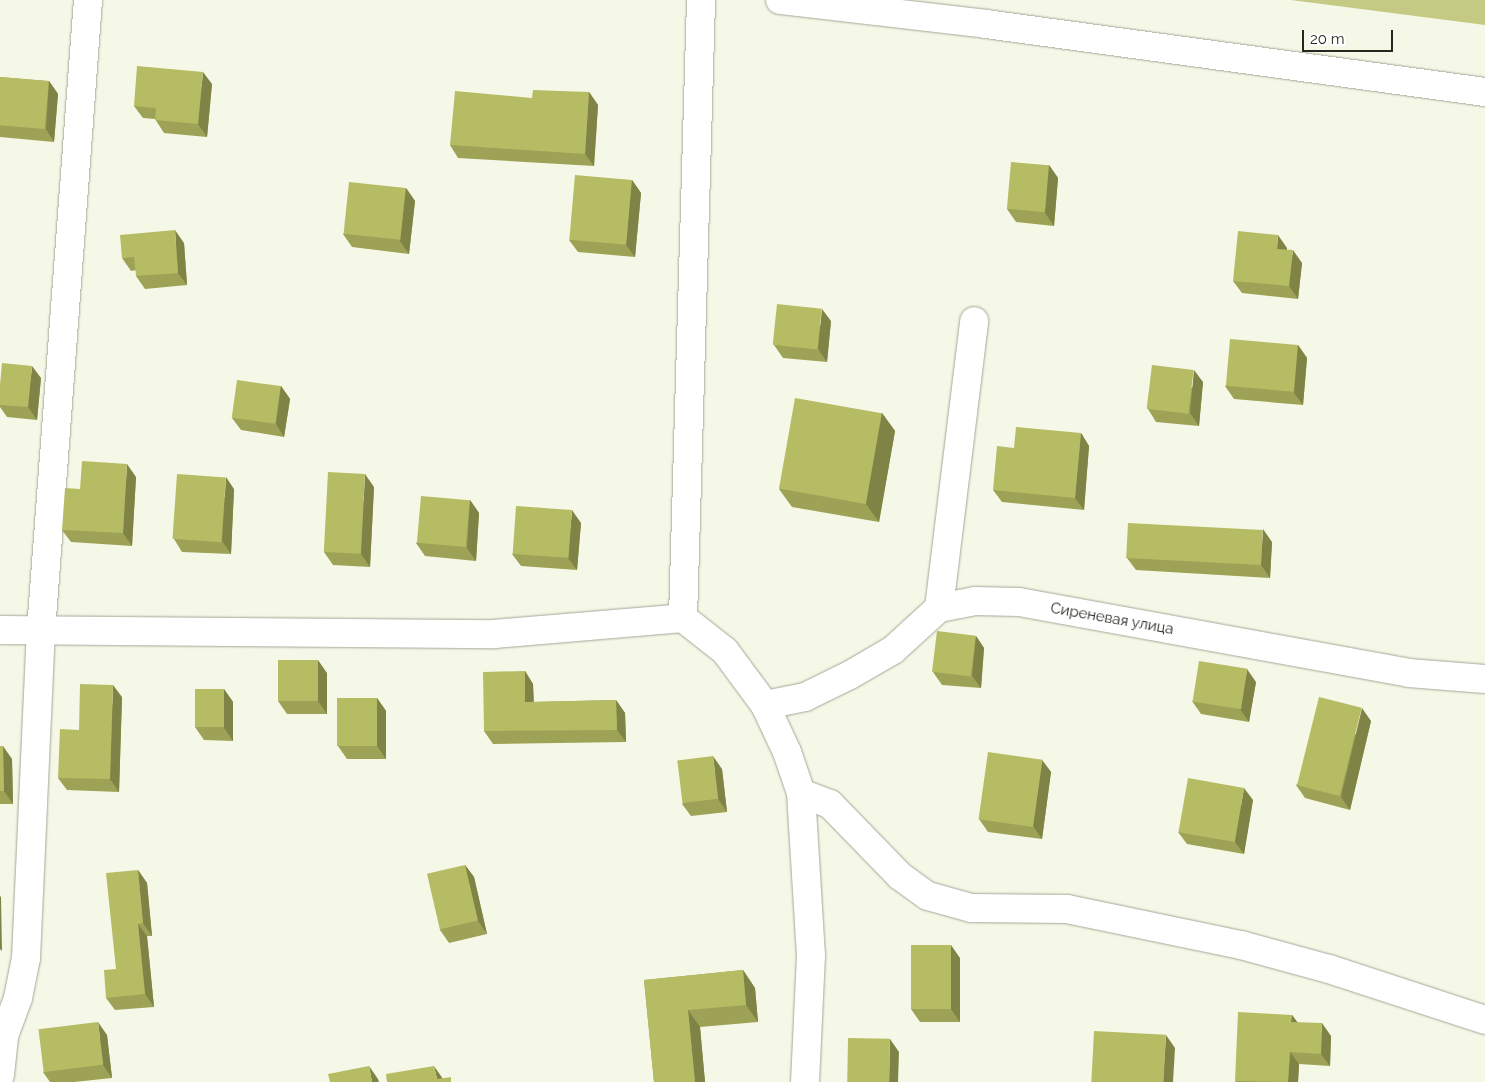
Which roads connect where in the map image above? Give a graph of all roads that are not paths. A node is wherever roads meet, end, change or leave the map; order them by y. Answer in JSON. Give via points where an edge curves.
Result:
{"nodes":[{"id":1,"x":88,"y":0,"type":"edge"},
{"id":2,"x":701,"y":0,"type":"edge"},
{"id":3,"x":780,"y":0,"type":"edge"},
{"id":4,"x":1485,"y":92,"type":"edge"},
{"id":5,"x":974,"y":321,"type":"dead end"},
{"id":6,"x":939,"y":608,"type":"junction"},
{"id":7,"x":683,"y":618,"type":"junction"},
{"id":8,"x":0,"y":630,"type":"edge"},
{"id":9,"x":41,"y":631,"type":"junction"},
{"id":10,"x":1485,"y":679,"type":"edge"},
{"id":11,"x":765,"y":705,"type":"junction"},
{"id":12,"x":801,"y":794,"type":"junction"},
{"id":13,"x":1485,"y":1020,"type":"edge"},
{"id":14,"x":2,"y":1037,"type":"edge"},
{"id":15,"x":0,"y":1075,"type":"edge"},
{"id":16,"x":805,"y":1082,"type":"edge"}],
"edges":[{"from":1,"to":9,"type":"street"},
{"from":2,"to":7,"type":"street"},
{"from":3,"to":4,"type":"street"},
{"from":5,"to":6,"type":"street"},
{"from":6,"to":10,"type":"street","name":"Сиреневая улица","via":[[974,601],[1019,602],[1410,673]]},
{"from":6,"to":11,"type":"street","via":[[893,650],[850,676],[805,696]]},
{"from":7,"to":9,"type":"street","via":[[494,634]]},
{"from":7,"to":11,"type":"street","via":[[725,651]]},
{"from":8,"to":9,"type":"street"},
{"from":9,"to":14,"type":"street","via":[[26,958],[18,998]]},
{"from":11,"to":12,"type":"street","via":[[787,752]]},
{"from":12,"to":13,"type":"street","via":[[830,804],[900,876],[928,896],[971,908],[1067,909],[1241,946],[1328,969]]},
{"from":12,"to":16,"type":"street","via":[[811,955]]},
{"from":14,"to":15,"type":"street"}]}
